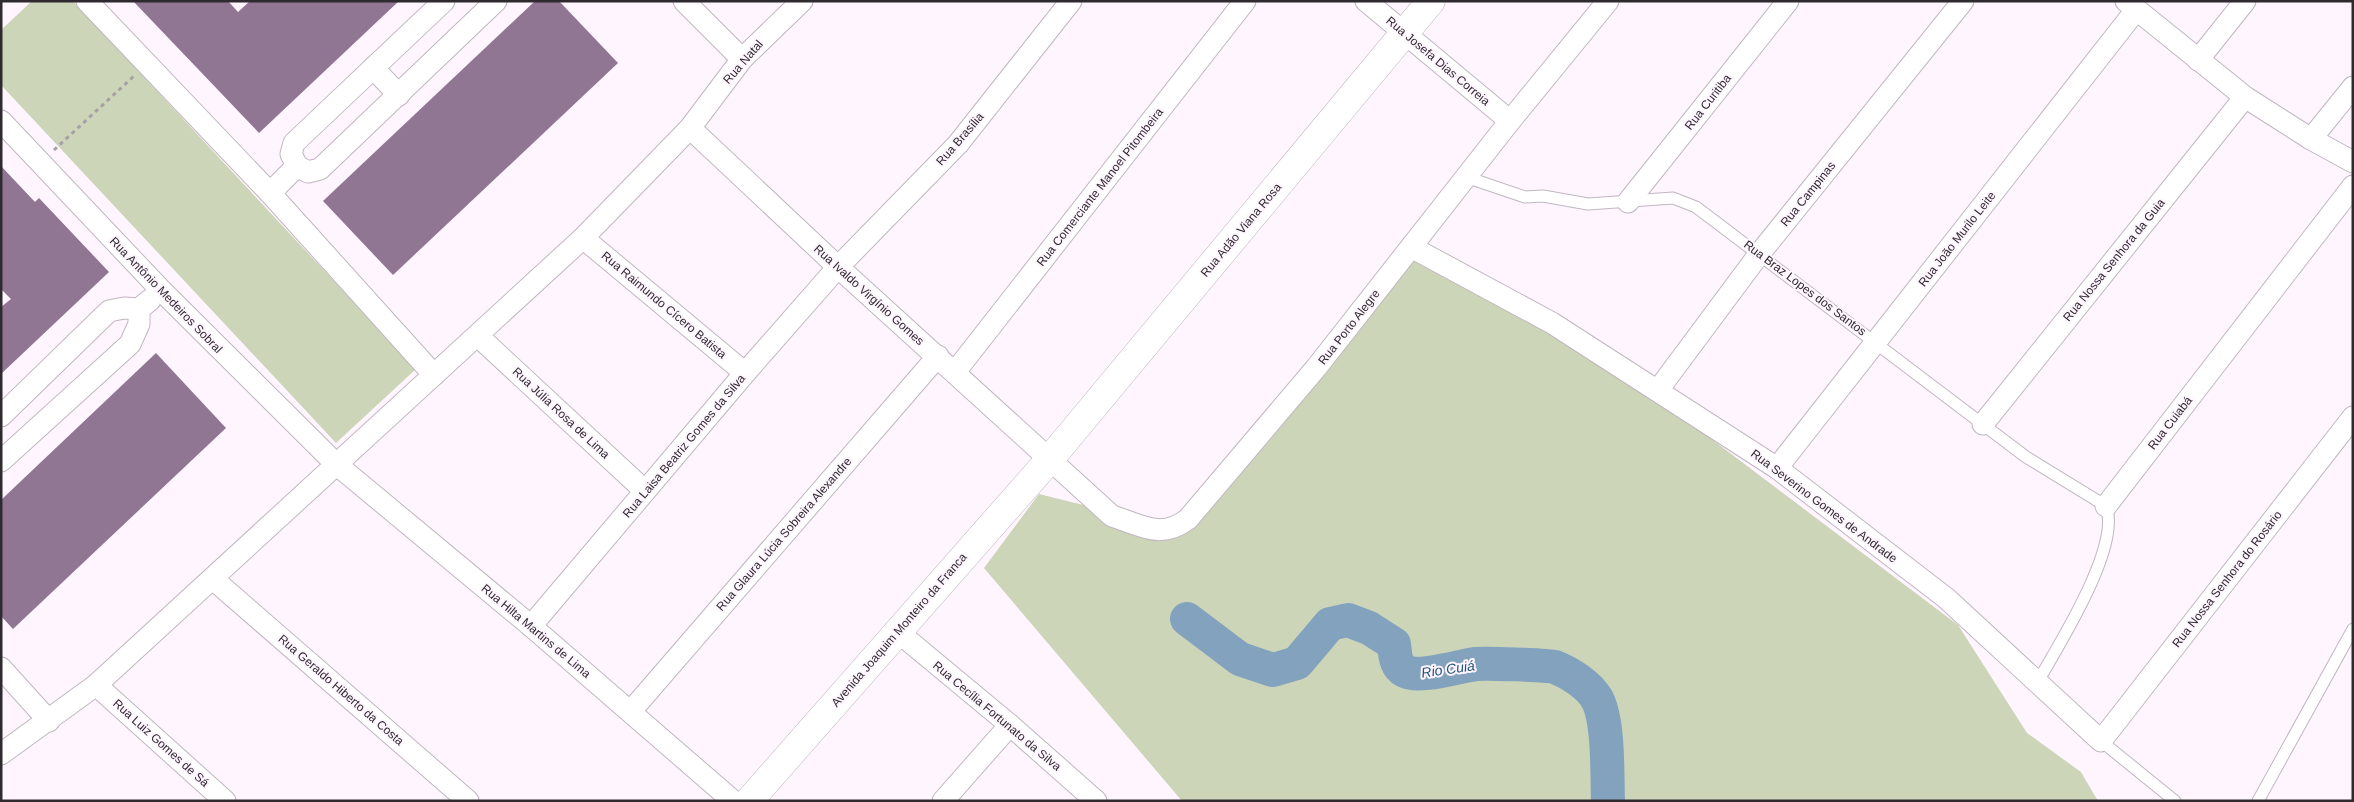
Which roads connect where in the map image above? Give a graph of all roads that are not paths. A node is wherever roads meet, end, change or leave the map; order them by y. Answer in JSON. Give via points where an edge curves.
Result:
{"nodes":[{"id":1,"x":87,"y":1,"type":"edge"},
{"id":2,"x":444,"y":1,"type":"edge"},
{"id":3,"x":496,"y":1,"type":"edge"},
{"id":4,"x":684,"y":1,"type":"edge"},
{"id":5,"x":802,"y":1,"type":"edge"},
{"id":6,"x":1071,"y":1,"type":"edge"},
{"id":7,"x":1245,"y":1,"type":"edge"},
{"id":8,"x":1366,"y":1,"type":"edge"},
{"id":9,"x":1431,"y":1,"type":"edge"},
{"id":10,"x":1608,"y":1,"type":"edge"},
{"id":11,"x":1788,"y":1,"type":"edge"},
{"id":12,"x":1963,"y":1,"type":"edge"},
{"id":13,"x":2245,"y":1,"type":"edge"},
{"id":14,"x":2131,"y":6,"type":"edge"},
{"id":15,"x":1404,"y":34,"type":"junction"},
{"id":16,"x":742,"y":59,"type":"junction"},
{"id":17,"x":2198,"y":60,"type":"junction"},
{"id":18,"x":373,"y":68,"type":"junction"},
{"id":19,"x":2353,"y":87,"type":"edge"},
{"id":20,"x":399,"y":95,"type":"junction"},
{"id":21,"x":2245,"y":97,"type":"junction"},
{"id":22,"x":1,"y":121,"type":"edge"},
{"id":23,"x":1510,"y":121,"type":"junction"},
{"id":24,"x":690,"y":128,"type":"junction"},
{"id":25,"x":2311,"y":139,"type":"junction"},
{"id":26,"x":2353,"y":162,"type":"edge"},
{"id":27,"x":297,"y":166,"type":"junction"},
{"id":28,"x":1466,"y":177,"type":"junction"},
{"id":29,"x":2353,"y":186,"type":"edge"},
{"id":30,"x":270,"y":193,"type":"junction"},
{"id":31,"x":1628,"y":202,"type":"junction"},
{"id":32,"x":583,"y":238,"type":"junction"},
{"id":33,"x":1411,"y":247,"type":"junction"},
{"id":34,"x":1760,"y":254,"type":"junction"},
{"id":35,"x":838,"y":268,"type":"junction"},
{"id":36,"x":161,"y":290,"type":"junction"},
{"id":37,"x":139,"y":309,"type":"junction"},
{"id":38,"x":478,"y":336,"type":"junction"},
{"id":39,"x":1875,"y":342,"type":"junction"},
{"id":40,"x":938,"y":356,"type":"junction"},
{"id":41,"x":955,"y":372,"type":"junction"},
{"id":42,"x":745,"y":373,"type":"junction"},
{"id":43,"x":434,"y":375,"type":"junction"},
{"id":44,"x":1658,"y":390,"type":"junction"},
{"id":45,"x":1,"y":416,"type":"edge"},
{"id":46,"x":2353,"y":417,"type":"edge"},
{"id":47,"x":1983,"y":424,"type":"junction"},
{"id":48,"x":1050,"y":459,"type":"junction"},
{"id":49,"x":1,"y":461,"type":"edge"},
{"id":50,"x":336,"y":464,"type":"junction"},
{"id":51,"x":1777,"y":468,"type":"junction"},
{"id":52,"x":645,"y":491,"type":"junction"},
{"id":53,"x":2106,"y":506,"type":"junction"},
{"id":54,"x":213,"y":579,"type":"junction"},
{"id":55,"x":531,"y":626,"type":"junction"},
{"id":56,"x":2353,"y":629,"type":"edge"},
{"id":57,"x":898,"y":632,"type":"junction"},
{"id":58,"x":1,"y":668,"type":"edge"},
{"id":59,"x":2037,"y":683,"type":"junction"},
{"id":60,"x":96,"y":686,"type":"junction"},
{"id":61,"x":631,"y":711,"type":"junction"},
{"id":62,"x":49,"y":722,"type":"junction"},
{"id":63,"x":1010,"y":725,"type":"junction"},
{"id":64,"x":2101,"y":741,"type":"junction"},
{"id":65,"x":1,"y":754,"type":"edge"},
{"id":66,"x":2260,"y":796,"type":"edge"},
{"id":67,"x":225,"y":801,"type":"edge"},
{"id":68,"x":468,"y":801,"type":"edge"},
{"id":69,"x":733,"y":801,"type":"edge"},
{"id":70,"x":749,"y":801,"type":"edge"},
{"id":71,"x":943,"y":801,"type":"edge"},
{"id":72,"x":1096,"y":801,"type":"edge"},
{"id":73,"x":2175,"y":801,"type":"edge"}],
"edges":[{"from":1,"to":30,"type":"street"},
{"from":2,"to":18,"type":"street"},
{"from":3,"to":20,"type":"street"},
{"from":4,"to":16,"type":"street"},
{"from":5,"to":16,"type":"street","name":"Rua Natal"},
{"from":6,"to":35,"type":"street","name":"Rua Brasília","via":[[958,144]]},
{"from":7,"to":41,"type":"street","name":"Rua Comerciante Manoel Pitombeira"},
{"from":8,"to":15,"type":"street","name":"Rua Josefa Dias Correia"},
{"from":9,"to":15,"type":"street","name":"Rua Adão Viana Rosa"},
{"from":10,"to":23,"type":"street","name":"Rua Porto Alegre"},
{"from":11,"to":31,"type":"street","name":"Rua Curitiba"},
{"from":12,"to":34,"type":"street","name":"Rua Campinas"},
{"from":13,"to":17,"type":"street"},
{"from":14,"to":17,"type":"street"},
{"from":14,"to":39,"type":"street","name":"Rua João Murilo Leite"},
{"from":15,"to":23,"type":"street","name":"Rua Josefa Dias Correia"},
{"from":15,"to":48,"type":"street","name":"Rua Adão Viana Rosa"},
{"from":16,"to":24,"type":"street","name":"Rua Natal"},
{"from":17,"to":21,"type":"street"},
{"from":18,"to":20,"type":"street"},
{"from":18,"to":27,"type":"street","via":[[294,143],[291,154]]},
{"from":19,"to":25,"type":"street"},
{"from":20,"to":27,"type":"street","via":[[320,169],[308,172]]},
{"from":21,"to":25,"type":"street"},
{"from":21,"to":47,"type":"street","name":"Rua Nossa Senhora da Guia"},
{"from":22,"to":36,"type":"street","name":"Rua Antônio Medeiros Sobral"},
{"from":23,"to":28,"type":"street","name":"Rua Porto Alegre"},
{"from":24,"to":32,"type":"street","name":"Rua Natal"},
{"from":24,"to":35,"type":"street","name":"Rua Ivaldo Virgínio Gomes"},
{"from":25,"to":26,"type":"street"},
{"from":27,"to":30,"type":"street"},
{"from":28,"to":31,"type":"lane","name":"Rua Braz Lopes dos Santos","via":[[1525,196],[1588,204]]},
{"from":28,"to":33,"type":"street","name":"Rua Porto Alegre"},
{"from":29,"to":53,"type":"street","name":"Rua Cuiabá"},
{"from":30,"to":43,"type":"street"},
{"from":31,"to":34,"type":"lane","name":"Rua Braz Lopes dos Santos","via":[[1660,197],[1685,202]]},
{"from":32,"to":38,"type":"street","name":"Rua Natal"},
{"from":32,"to":42,"type":"street","name":"Rua Raimundo Cícero Batista"},
{"from":33,"to":44,"type":"street","name":"Rua Severino Gomes de Andrade","via":[[1552,323]]},
{"from":33,"to":48,"type":"street","name":"Rua Porto Alegre","via":[[1316,368],[1178,527],[1163,531],[1112,516]]},
{"from":34,"to":39,"type":"lane","name":"Rua Braz Lopes dos Santos"},
{"from":34,"to":44,"type":"street","name":"Rua Campinas"},
{"from":35,"to":40,"type":"street","name":"Rua Ivaldo Virgínio Gomes"},
{"from":35,"to":42,"type":"street","name":"Rua Laisa Beatriz Gomes da Silva"},
{"from":36,"to":37,"type":"street"},
{"from":36,"to":50,"type":"street","name":"Rua Antônio Medeiros Sobral"},
{"from":37,"to":45,"type":"street","via":[[109,311]]},
{"from":37,"to":49,"type":"street","via":[[139,324],[130,344]]},
{"from":38,"to":43,"type":"street","name":"Rua Natal"},
{"from":38,"to":52,"type":"street","name":"Rua Júlia Rosa de Lima"},
{"from":39,"to":47,"type":"lane","name":"Rua Braz Lopes dos Santos"},
{"from":39,"to":51,"type":"street","name":"Rua João Murilo Leite"},
{"from":40,"to":41,"type":"street","name":"Rua Ivaldo Virgínio Gomes"},
{"from":40,"to":61,"type":"street","name":"Rua Glaura Lúcia Sobreira Alexandre"},
{"from":41,"to":48,"type":"street","name":"Rua Ivaldo Virgínio Gomes"},
{"from":42,"to":52,"type":"street","name":"Rua Laisa Beatriz Gomes da Silva"},
{"from":43,"to":50,"type":"street","name":"Rua Natal"},
{"from":44,"to":51,"type":"street","name":"Rua Severino Gomes de Andrade"},
{"from":46,"to":64,"type":"street","name":"Rua Nossa Senhora do Rosário"},
{"from":47,"to":53,"type":"lane","name":"Rua Braz Lopes dos Santos","via":[[2026,457]]},
{"from":48,"to":57,"type":"street","name":"Avenida Joaquim Monteiro da Franca"},
{"from":50,"to":54,"type":"street","name":"Rua Natal"},
{"from":50,"to":55,"type":"street","name":"Rua Hilta Martins de Lima"},
{"from":51,"to":59,"type":"street","name":"Rua Severino Gomes de Andrade","via":[[1946,598]]},
{"from":52,"to":55,"type":"street","name":"Rua Laisa Beatriz Gomes da Silva"},
{"from":53,"to":59,"type":"lane","via":[[2108,535],[2093,579]]},
{"from":54,"to":60,"type":"street","name":"Rua Natal"},
{"from":54,"to":68,"type":"street","name":"Rua Geraldo Hiberto da Costa"},
{"from":55,"to":61,"type":"street","name":"Rua Hilta Martins de Lima"},
{"from":56,"to":66,"type":"lane"},
{"from":57,"to":63,"type":"street","name":"Rua Cecília Fortunato da Silva"},
{"from":57,"to":70,"type":"street","name":"Avenida Joaquim Monteiro da Franca"},
{"from":58,"to":62,"type":"street"},
{"from":59,"to":64,"type":"street","name":"Rua Severino Gomes de Andrade"},
{"from":60,"to":62,"type":"street","name":"Rua Natal"},
{"from":60,"to":67,"type":"street","name":"Rua Luiz Gomes de Sá"},
{"from":61,"to":69,"type":"street","name":"Rua Hilta Martins de Lima"},
{"from":62,"to":65,"type":"street","name":"Rua Natal"},
{"from":63,"to":71,"type":"street"},
{"from":63,"to":72,"type":"street","name":"Rua Cecília Fortunato da Silva"},
{"from":64,"to":73,"type":"lane","name":"Rua Severino Gomes de Andrade"}]}
